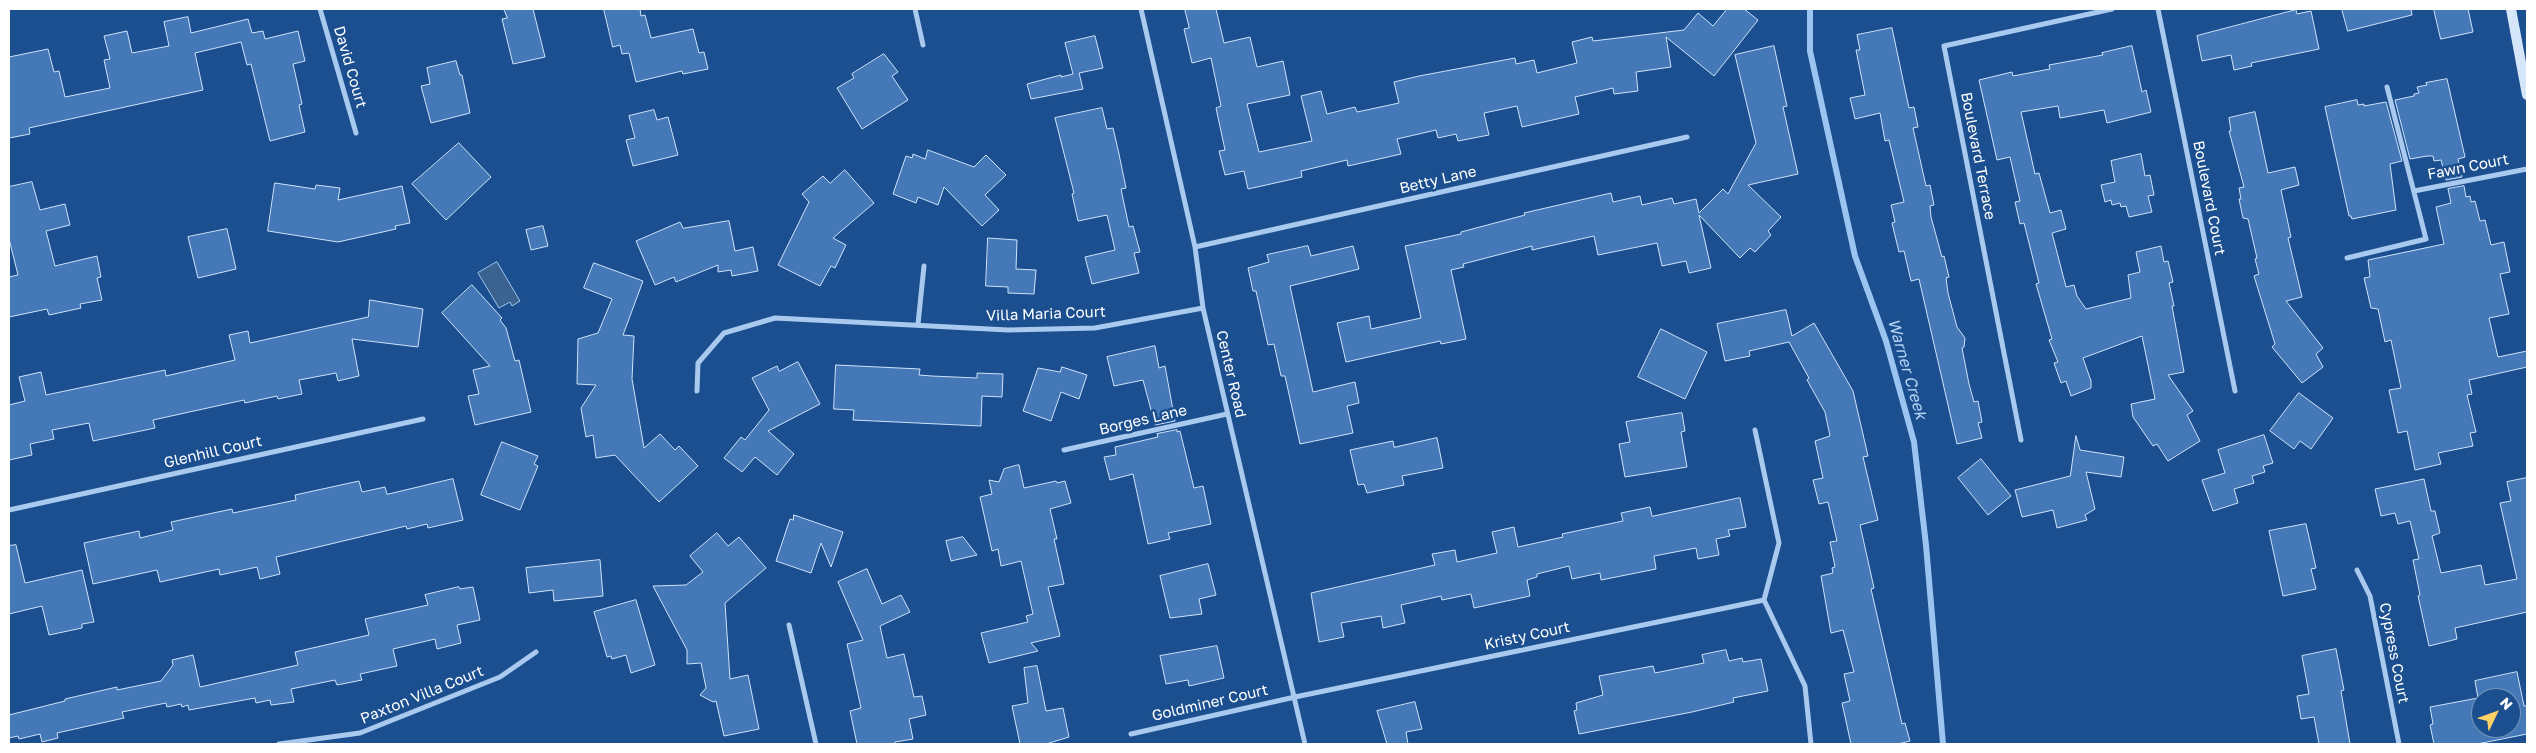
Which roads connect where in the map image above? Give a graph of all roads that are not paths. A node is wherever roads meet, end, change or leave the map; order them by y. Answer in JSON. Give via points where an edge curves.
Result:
{"nodes":[{"id":1,"x":320,"y":9,"type":"edge"},
{"id":2,"x":916,"y":9,"type":"edge"},
{"id":3,"x":1141,"y":9,"type":"edge"},
{"id":4,"x":2112,"y":9,"type":"edge"},
{"id":5,"x":2158,"y":9,"type":"edge"},
{"id":6,"x":2511,"y":9,"type":"edge"},
{"id":7,"x":2523,"y":43,"type":"edge"},
{"id":8,"x":924,"y":45,"type":"dead end"},
{"id":9,"x":2386,"y":88,"type":"dead end"},
{"id":10,"x":2527,"y":95,"type":"edge"},
{"id":11,"x":356,"y":133,"type":"dead end"},
{"id":12,"x":1687,"y":137,"type":"dead end"},
{"id":13,"x":2527,"y":169,"type":"edge"},
{"id":14,"x":2414,"y":191,"type":"junction"},
{"id":15,"x":1195,"y":247,"type":"junction"},
{"id":16,"x":2347,"y":258,"type":"dead end"},
{"id":17,"x":924,"y":266,"type":"dead end"},
{"id":18,"x":1203,"y":308,"type":"junction"},
{"id":19,"x":918,"y":324,"type":"junction"},
{"id":20,"x":697,"y":391,"type":"dead end"},
{"id":21,"x":2235,"y":391,"type":"dead end"},
{"id":22,"x":1228,"y":414,"type":"junction"},
{"id":23,"x":423,"y":418,"type":"dead end"},
{"id":24,"x":1755,"y":430,"type":"dead end"},
{"id":25,"x":2020,"y":440,"type":"dead end"},
{"id":26,"x":1064,"y":450,"type":"dead end"},
{"id":27,"x":9,"y":510,"type":"edge"},
{"id":28,"x":2357,"y":570,"type":"dead end"},
{"id":29,"x":1764,"y":600,"type":"junction"},
{"id":30,"x":789,"y":625,"type":"dead end"},
{"id":31,"x":536,"y":652,"type":"dead end"},
{"id":32,"x":1295,"y":697,"type":"junction"},
{"id":33,"x":1131,"y":734,"type":"dead end"},
{"id":34,"x":279,"y":744,"type":"edge"},
{"id":35,"x":816,"y":744,"type":"edge"},
{"id":36,"x":1305,"y":744,"type":"edge"},
{"id":37,"x":1811,"y":744,"type":"edge"},
{"id":38,"x":2399,"y":744,"type":"edge"}],
"edges":[{"from":1,"to":11,"type":"street","name":"David Court"},
{"from":2,"to":8,"type":"street"},
{"from":3,"to":15,"type":"street","name":"Center Road"},
{"from":4,"to":25,"type":"street","name":"Boulevard Terrace","via":[[1944,46]]},
{"from":5,"to":21,"type":"street","name":"Boulevard Court"},
{"from":6,"to":7,"type":"main road"},
{"from":7,"to":10,"type":"main road"},
{"from":9,"to":14,"type":"street","name":"Fawn Court"},
{"from":12,"to":15,"type":"street","name":"Betty Lane"},
{"from":13,"to":14,"type":"street","name":"Fawn Court"},
{"from":14,"to":16,"type":"street","name":"Fawn Court","via":[[2426,240]]},
{"from":15,"to":18,"type":"street","name":"Center Road"},
{"from":17,"to":19,"type":"street"},
{"from":18,"to":19,"type":"street","name":"Villa Maria Court","via":[[1095,328],[1008,330]]},
{"from":18,"to":22,"type":"street","name":"Center Road"},
{"from":19,"to":20,"type":"street","name":"Villa Maria Court","via":[[766,320],[724,333],[698,363]]},
{"from":22,"to":26,"type":"street","name":"Borges Lane"},
{"from":22,"to":32,"type":"street","name":"Center Road"},
{"from":23,"to":27,"type":"street","name":"Glenhill Court"},
{"from":24,"to":29,"type":"street","via":[[1779,542]]},
{"from":28,"to":38,"type":"street","name":"Cypress Court","via":[[2370,596]]},
{"from":29,"to":32,"type":"street","name":"Kristy Court"},
{"from":29,"to":37,"type":"street","via":[[1804,686]]},
{"from":30,"to":35,"type":"street"},
{"from":31,"to":34,"type":"street","name":"Paxton Villa Court","via":[[500,677],[360,733]]},
{"from":32,"to":33,"type":"street","name":"Goldminer Court"},
{"from":32,"to":36,"type":"street","name":"Center Road"}]}
